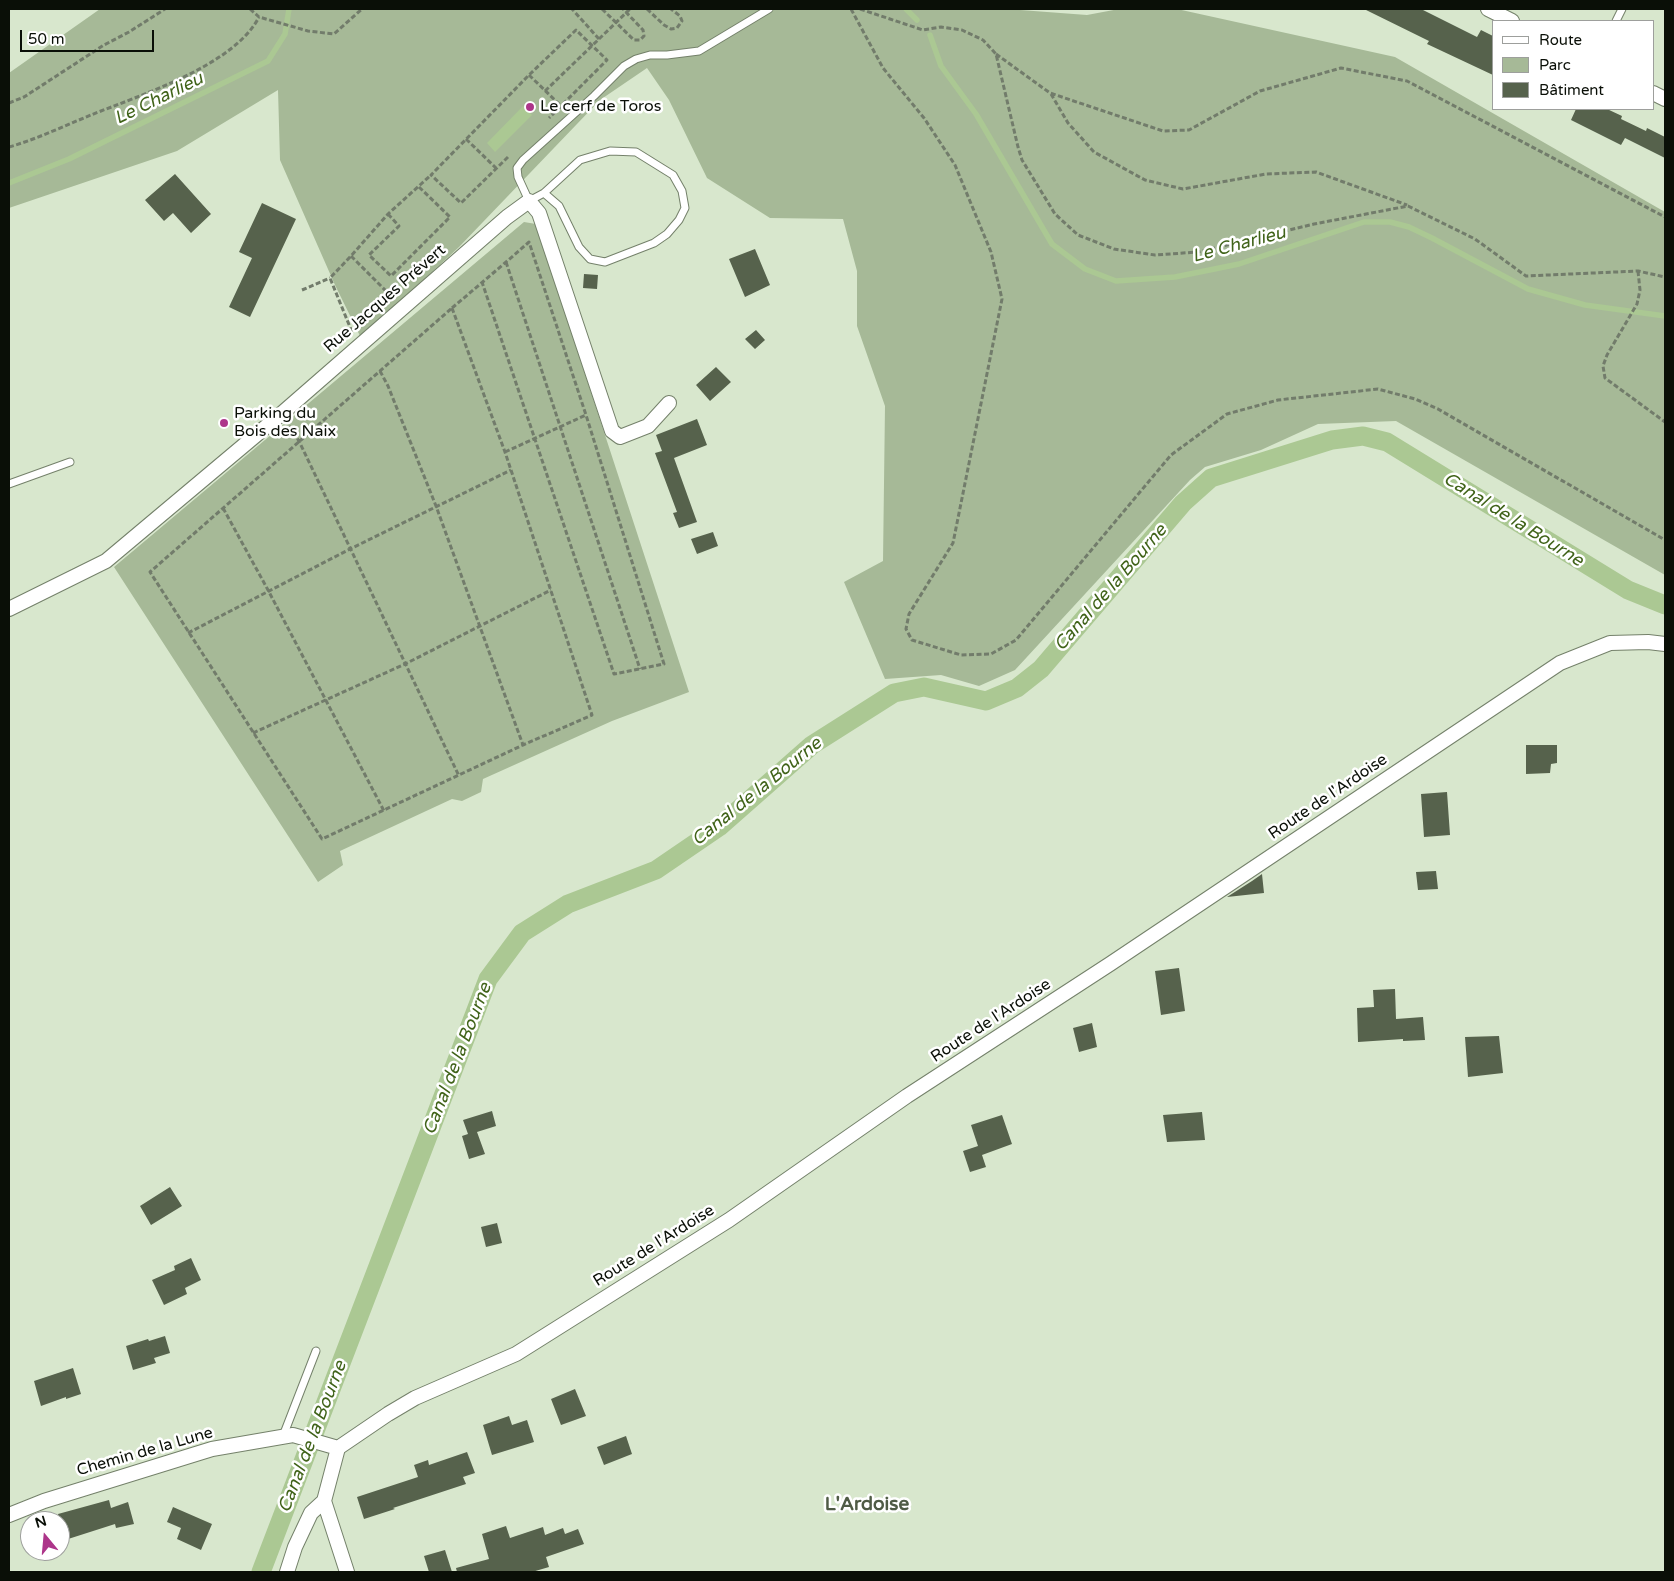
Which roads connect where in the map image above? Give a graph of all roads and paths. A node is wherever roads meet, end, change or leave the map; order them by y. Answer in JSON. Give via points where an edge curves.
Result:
{"nodes":[{"id":1,"x":165,"y":9,"type":"edge"},
{"id":2,"x":250,"y":9,"type":"edge"},
{"id":3,"x":362,"y":9,"type":"edge"},
{"id":4,"x":572,"y":9,"type":"edge"},
{"id":5,"x":602,"y":9,"type":"edge"},
{"id":6,"x":623,"y":9,"type":"edge"},
{"id":7,"x":630,"y":9,"type":"edge"},
{"id":8,"x":647,"y":9,"type":"edge"},
{"id":9,"x":671,"y":9,"type":"edge"},
{"id":10,"x":770,"y":9,"type":"edge"},
{"id":11,"x":851,"y":9,"type":"edge"},
{"id":12,"x":860,"y":9,"type":"edge"},
{"id":13,"x":1488,"y":9,"type":"edge"},
{"id":14,"x":627,"y":12,"type":"junction"},
{"id":15,"x":259,"y":17,"type":"junction"},
{"id":16,"x":1510,"y":20,"type":"edge"},
{"id":17,"x":616,"y":22,"type":"junction"},
{"id":18,"x":599,"y":39,"type":"junction"},
{"id":19,"x":592,"y":44,"type":"junction"},
{"id":20,"x":996,"y":54,"type":"junction"},
{"id":21,"x":529,"y":75,"type":"junction"},
{"id":22,"x":546,"y":91,"type":"junction"},
{"id":23,"x":1050,"y":93,"type":"junction"},
{"id":24,"x":9,"y":103,"type":"edge"},
{"id":25,"x":561,"y":106,"type":"junction"},
{"id":26,"x":547,"y":120,"type":"dead end"},
{"id":27,"x":466,"y":139,"type":"junction"},
{"id":28,"x":9,"y":147,"type":"edge"},
{"id":29,"x":511,"y":155,"type":"dead end"},
{"id":30,"x":497,"y":168,"type":"junction"},
{"id":31,"x":431,"y":175,"type":"junction"},
{"id":32,"x":418,"y":186,"type":"junction"},
{"id":33,"x":544,"y":193,"type":"junction"},
{"id":34,"x":530,"y":200,"type":"junction"},
{"id":35,"x":1408,"y":206,"type":"junction"},
{"id":36,"x":388,"y":214,"type":"junction"},
{"id":37,"x":1665,"y":217,"type":"edge"},
{"id":38,"x":352,"y":256,"type":"junction"},
{"id":39,"x":506,"y":262,"type":"junction"},
{"id":40,"x":1638,"y":271,"type":"junction"},
{"id":41,"x":1665,"y":277,"type":"edge"},
{"id":42,"x":330,"y":278,"type":"junction"},
{"id":43,"x":482,"y":282,"type":"junction"},
{"id":44,"x":302,"y":290,"type":"dead end"},
{"id":45,"x":402,"y":308,"type":"junction"},
{"id":46,"x":452,"y":308,"type":"junction"},
{"id":47,"x":358,"y":347,"type":"junction"},
{"id":48,"x":380,"y":372,"type":"junction"},
{"id":49,"x":669,"y":403,"type":"dead end"},
{"id":50,"x":586,"y":415,"type":"junction"},
{"id":51,"x":1665,"y":422,"type":"edge"},
{"id":52,"x":561,"y":428,"type":"junction"},
{"id":53,"x":536,"y":439,"type":"junction"},
{"id":54,"x":300,"y":441,"type":"junction"},
{"id":55,"x":505,"y":452,"type":"junction"},
{"id":56,"x":70,"y":462,"type":"dead end"},
{"id":57,"x":511,"y":470,"type":"junction"},
{"id":58,"x":9,"y":484,"type":"edge"},
{"id":59,"x":436,"y":506,"type":"junction"},
{"id":60,"x":223,"y":508,"type":"junction"},
{"id":61,"x":1665,"y":540,"type":"edge"},
{"id":62,"x":350,"y":549,"type":"junction"},
{"id":63,"x":268,"y":590,"type":"junction"},
{"id":64,"x":551,"y":590,"type":"junction"},
{"id":65,"x":9,"y":609,"type":"edge"},
{"id":66,"x":480,"y":625,"type":"junction"},
{"id":67,"x":188,"y":633,"type":"junction"},
{"id":68,"x":1665,"y":644,"type":"edge"},
{"id":69,"x":405,"y":664,"type":"junction"},
{"id":70,"x":640,"y":669,"type":"junction"},
{"id":71,"x":325,"y":700,"type":"junction"},
{"id":72,"x":253,"y":733,"type":"junction"},
{"id":73,"x":523,"y":745,"type":"junction"},
{"id":74,"x":459,"y":776,"type":"junction"},
{"id":75,"x":384,"y":811,"type":"junction"},
{"id":76,"x":316,"y":1352,"type":"dead end"},
{"id":77,"x":288,"y":1436,"type":"junction"},
{"id":78,"x":338,"y":1448,"type":"junction"},
{"id":79,"x":324,"y":1501,"type":"junction"},
{"id":80,"x":9,"y":1515,"type":"edge"},
{"id":81,"x":287,"y":1572,"type":"edge"},
{"id":82,"x":347,"y":1572,"type":"edge"}],
"edges":[{"from":1,"to":24,"type":"path","via":[[24,97]]},
{"from":2,"to":15,"type":"path"},
{"from":3,"to":15,"type":"path","via":[[334,34],[308,31]]},
{"from":4,"to":18,"type":"path"},
{"from":5,"to":17,"type":"path"},
{"from":6,"to":14,"type":"path"},
{"from":7,"to":14,"type":"path"},
{"from":8,"to":9,"type":"path","via":[[671,29],[677,28],[682,21]]},
{"from":10,"to":34,"type":"lane","via":[[699,51],[650,55],[624,66],[517,168]]},
{"from":11,"to":61,"type":"path","via":[[883,68],[924,118],[955,164],[991,252],[1002,299],[954,543],[909,614],[906,629],[912,640],[961,655],[990,654],[1016,640],[1171,455],[1227,414],[1278,400],[1378,389],[1415,399],[1438,409]]},
{"from":12,"to":20,"type":"path","via":[[923,30],[940,26],[962,30],[983,40]]},
{"from":13,"to":16,"type":"street"},
{"from":14,"to":17,"type":"path"},
{"from":14,"to":17,"type":"path","via":[[643,30],[644,36],[640,40],[634,40]]},
{"from":15,"to":28,"type":"path","via":[[254,28],[234,48],[185,77]]},
{"from":17,"to":18,"type":"path"},
{"from":18,"to":19,"type":"path"},
{"from":19,"to":21,"type":"path","via":[[576,30]]},
{"from":19,"to":22,"type":"path"},
{"from":19,"to":25,"type":"path","via":[[608,60]]},
{"from":20,"to":23,"type":"path"},
{"from":20,"to":35,"type":"path","via":[[1018,148],[1033,180],[1055,214],[1078,235],[1114,249],[1155,255],[1198,252],[1314,224]]},
{"from":21,"to":22,"type":"path"},
{"from":21,"to":27,"type":"path"},
{"from":22,"to":25,"type":"path"},
{"from":23,"to":35,"type":"path","via":[[1068,123],[1094,152],[1145,180],[1183,189],[1266,174],[1316,172]]},
{"from":23,"to":37,"type":"path","via":[[1163,131],[1189,130],[1260,91],[1341,68],[1407,81]]},
{"from":25,"to":26,"type":"path"},
{"from":27,"to":30,"type":"path"},
{"from":27,"to":31,"type":"path"},
{"from":29,"to":30,"type":"path"},
{"from":30,"to":31,"type":"path","via":[[461,203]]},
{"from":31,"to":32,"type":"path"},
{"from":32,"to":36,"type":"path"},
{"from":32,"to":36,"type":"path","via":[[450,217],[391,276],[369,255],[399,226]]},
{"from":33,"to":33,"type":"lane","via":[[559,206],[579,247],[590,259],[605,262],[654,244],[667,234],[685,208],[682,190],[673,175],[636,152],[610,151],[580,160]]},
{"from":33,"to":34,"type":"lane"},
{"from":34,"to":45,"type":"street","name":"Rue Jacques Prévert"},
{"from":34,"to":49,"type":"street","via":[[539,213],[612,432],[620,437],[648,426]]},
{"from":35,"to":40,"type":"path","via":[[1475,239],[1526,276]]},
{"from":36,"to":38,"type":"path"},
{"from":38,"to":42,"type":"path"},
{"from":38,"to":45,"type":"path"},
{"from":39,"to":43,"type":"path"},
{"from":39,"to":50,"type":"path","via":[[529,242]]},
{"from":39,"to":52,"type":"path"},
{"from":40,"to":41,"type":"path"},
{"from":40,"to":51,"type":"path","via":[[1640,290],[1637,304],[1607,355],[1603,366],[1605,378]]},
{"from":42,"to":44,"type":"path"},
{"from":42,"to":47,"type":"path"},
{"from":43,"to":46,"type":"path"},
{"from":43,"to":53,"type":"path"},
{"from":45,"to":47,"type":"street","name":"Rue Jacques Prévert"},
{"from":46,"to":48,"type":"path"},
{"from":46,"to":55,"type":"path"},
{"from":47,"to":65,"type":"street","name":"Rue Jacques Prévert","via":[[106,561]]},
{"from":48,"to":54,"type":"path"},
{"from":48,"to":59,"type":"path"},
{"from":50,"to":52,"type":"path"},
{"from":50,"to":70,"type":"path","via":[[664,664]]},
{"from":52,"to":53,"type":"path"},
{"from":52,"to":70,"type":"path"},
{"from":53,"to":55,"type":"path"},
{"from":53,"to":70,"type":"path","via":[[614,674]]},
{"from":54,"to":60,"type":"path"},
{"from":54,"to":62,"type":"path"},
{"from":55,"to":57,"type":"path"},
{"from":56,"to":58,"type":"lane"},
{"from":57,"to":59,"type":"path"},
{"from":57,"to":64,"type":"path"},
{"from":59,"to":62,"type":"path"},
{"from":59,"to":66,"type":"path"},
{"from":60,"to":63,"type":"path"},
{"from":60,"to":67,"type":"path","via":[[150,572]]},
{"from":62,"to":63,"type":"path"},
{"from":62,"to":69,"type":"path"},
{"from":63,"to":67,"type":"path"},
{"from":63,"to":71,"type":"path"},
{"from":64,"to":66,"type":"path"},
{"from":64,"to":73,"type":"path","via":[[592,715]]},
{"from":66,"to":69,"type":"path"},
{"from":66,"to":73,"type":"path"},
{"from":67,"to":72,"type":"path"},
{"from":68,"to":78,"type":"street","name":"Route de l'Ardoise","via":[[1610,643],[1560,663],[907,1096],[729,1220],[516,1354],[415,1398]]},
{"from":69,"to":71,"type":"path"},
{"from":69,"to":74,"type":"path"},
{"from":71,"to":72,"type":"path"},
{"from":71,"to":75,"type":"path"},
{"from":72,"to":75,"type":"path","via":[[322,839]]},
{"from":73,"to":74,"type":"path"},
{"from":74,"to":75,"type":"path"},
{"from":76,"to":77,"type":"lane"},
{"from":77,"to":78,"type":"street"},
{"from":77,"to":80,"type":"street","name":"Chemin de la Lune","via":[[212,1449]]},
{"from":78,"to":79,"type":"street"},
{"from":79,"to":81,"type":"street","via":[[311,1512]]},
{"from":79,"to":82,"type":"street"}]}
